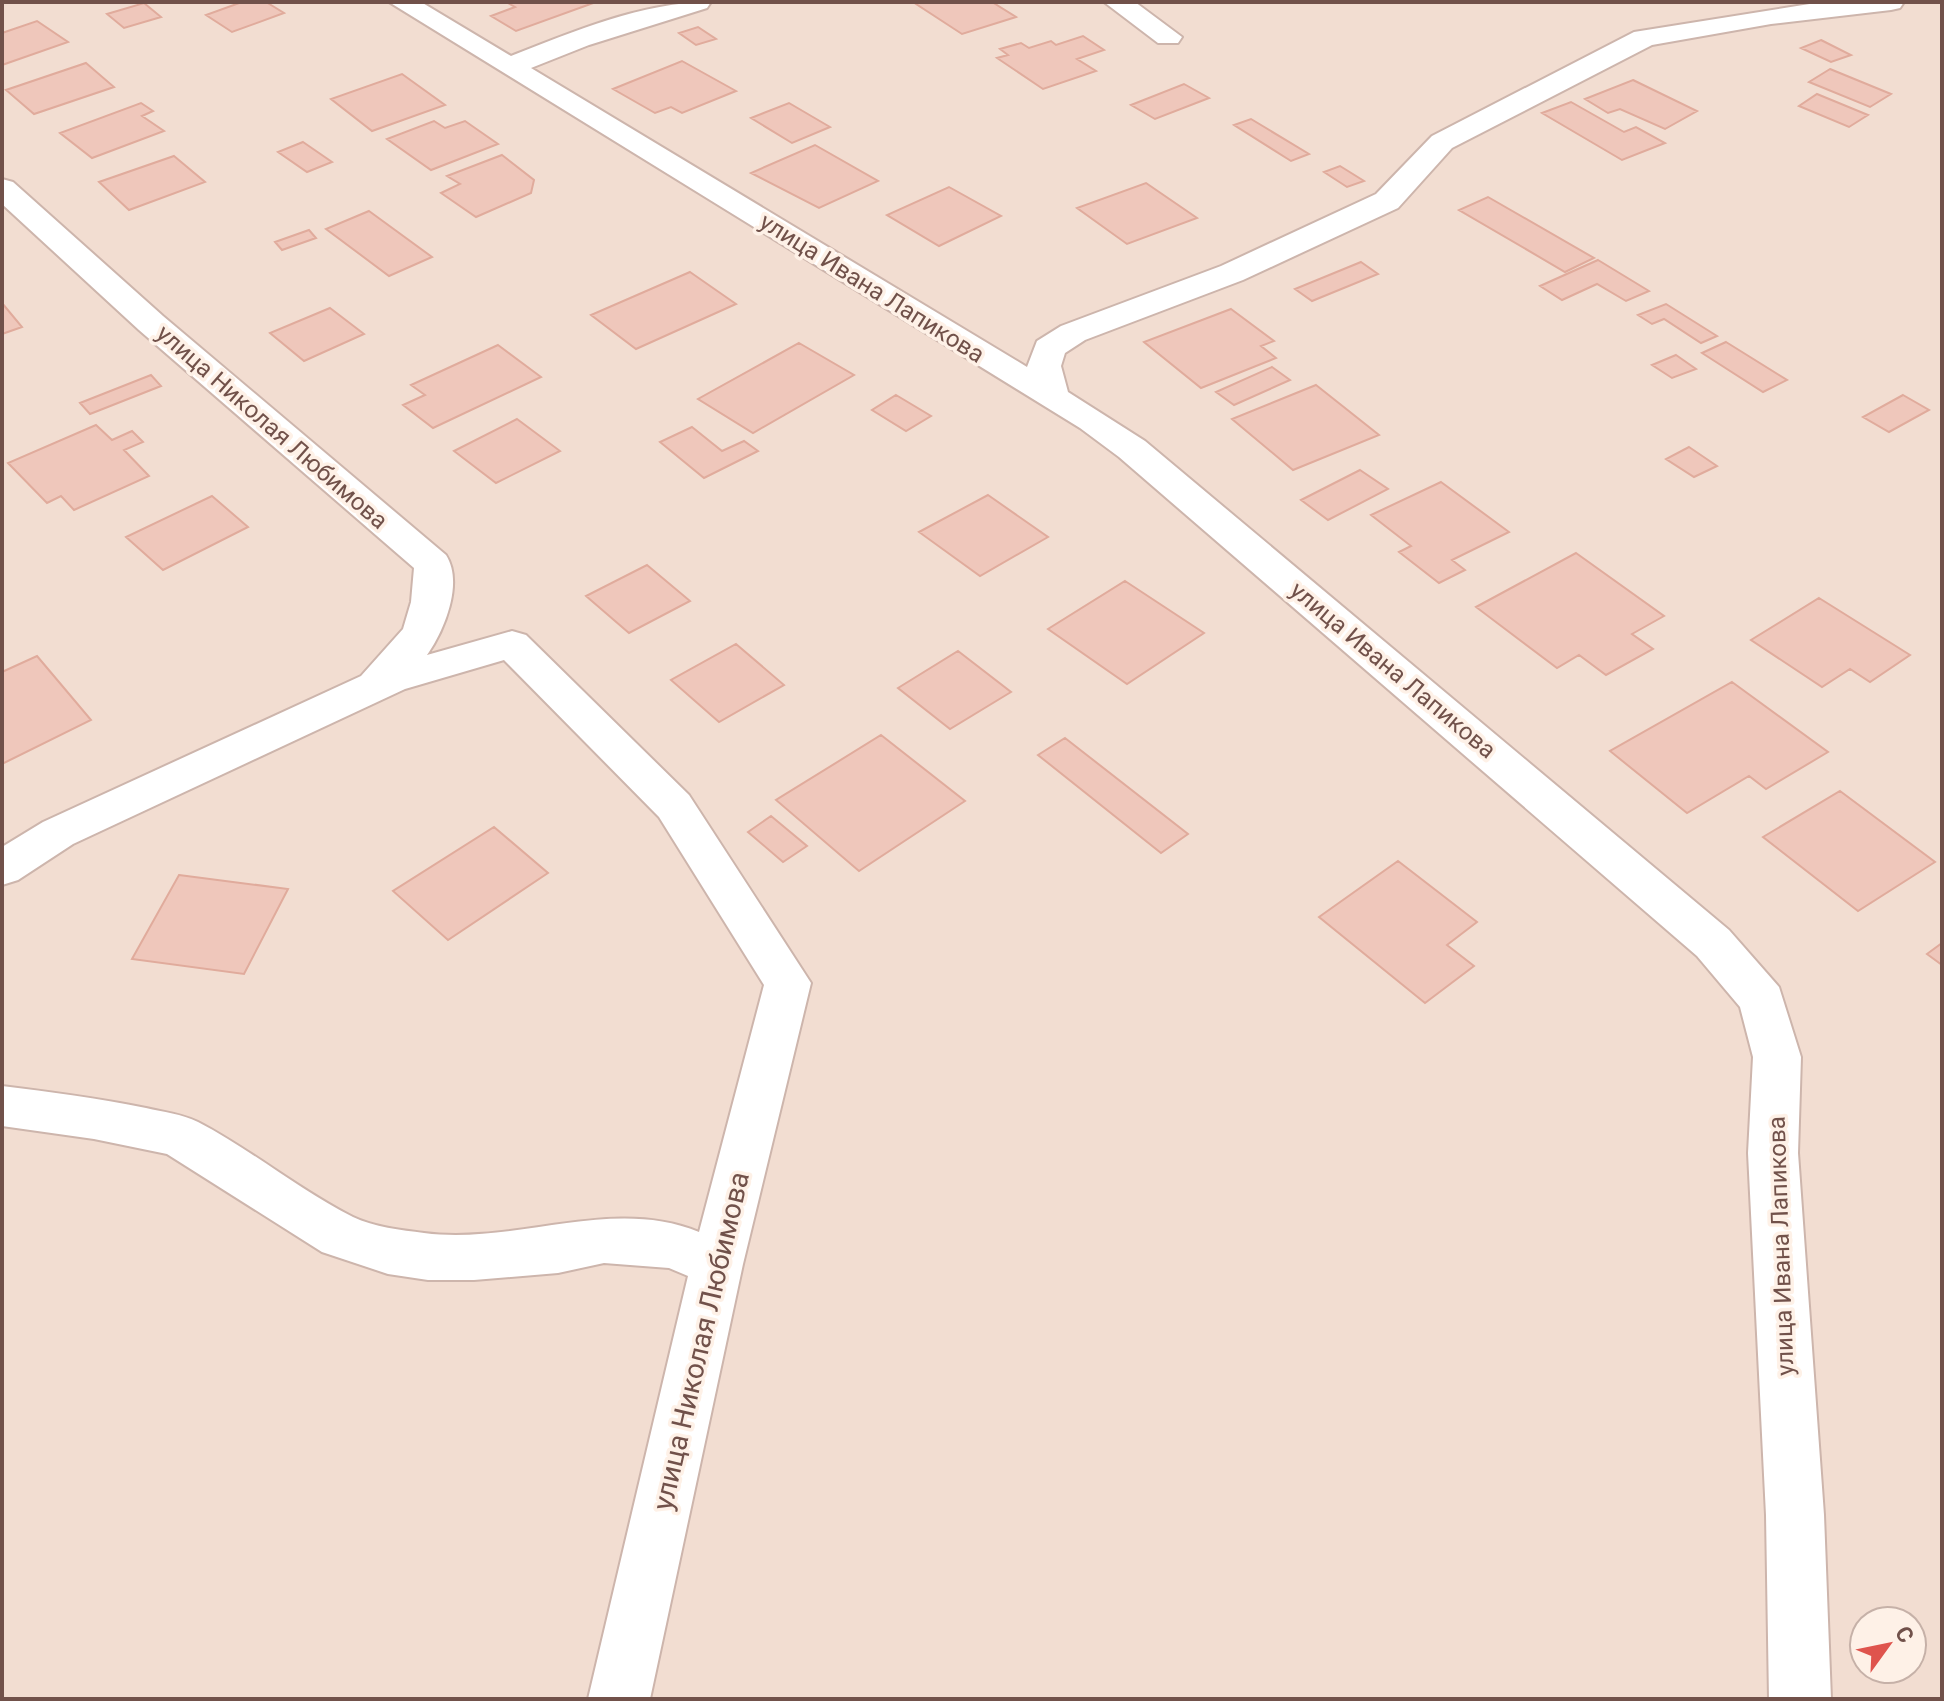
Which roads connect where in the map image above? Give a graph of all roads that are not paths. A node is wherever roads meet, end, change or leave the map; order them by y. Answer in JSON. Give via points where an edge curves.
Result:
{"nodes":[{"id":1,"x":402,"y":2,"type":"edge"},
{"id":2,"x":698,"y":2,"type":"edge"},
{"id":3,"x":1117,"y":2,"type":"edge"},
{"id":4,"x":1891,"y":2,"type":"edge"},
{"id":5,"x":1168,"y":37,"type":"dead end"},
{"id":6,"x":512,"y":66,"type":"junction"},
{"id":7,"x":2,"y":188,"type":"edge"},
{"id":8,"x":1073,"y":333,"type":"junction"},
{"id":9,"x":948,"y":335,"type":"junction"},
{"id":10,"x":1053,"y":400,"type":"junction"},
{"id":11,"x":368,"y":689,"type":"junction"},
{"id":12,"x":2,"y":868,"type":"edge"},
{"id":13,"x":2,"y":1106,"type":"edge"},
{"id":14,"x":717,"y":1264,"type":"junction"},
{"id":15,"x":619,"y":1699,"type":"edge"},
{"id":16,"x":1800,"y":1699,"type":"edge"}],
"edges":[{"from":1,"to":6,"type":"street","name":"улица Ивана Лапикова"},
{"from":2,"to":6,"type":"street"},
{"from":3,"to":5,"type":"street"},
{"from":4,"to":8,"type":"street","via":[[1644,38],[1442,142],[1387,201],[1232,273]]},
{"from":6,"to":9,"type":"street","name":"улица Ивана Лапикова"},
{"from":7,"to":11,"type":"street","name":"улица Николая Любимова","via":[[433,564],[432,602],[423,633]]},
{"from":8,"to":9,"type":"street","via":[[1016,348],[992,348]]},
{"from":8,"to":10,"type":"street","via":[[1049,348],[1044,366]]},
{"from":9,"to":10,"type":"street","name":"улица Ивана Лапикова"},
{"from":10,"to":16,"type":"street","name":"улица Ивана Лапикова","via":[[1132,449],[1326,611],[1713,943],[1762,1000],[1777,1057],[1773,1153],[1795,1515]]},
{"from":11,"to":12,"type":"street","via":[[58,833]]},
{"from":11,"to":14,"type":"street","name":"улица Николая Любимова","via":[[512,644],[674,806],[788,983]]},
{"from":13,"to":14,"type":"street","via":[[179,1136],[340,1236],[388,1251],[474,1257],[604,1240],[672,1245]]},
{"from":14,"to":15,"type":"street","name":"улица Николая Любимова"}]}
